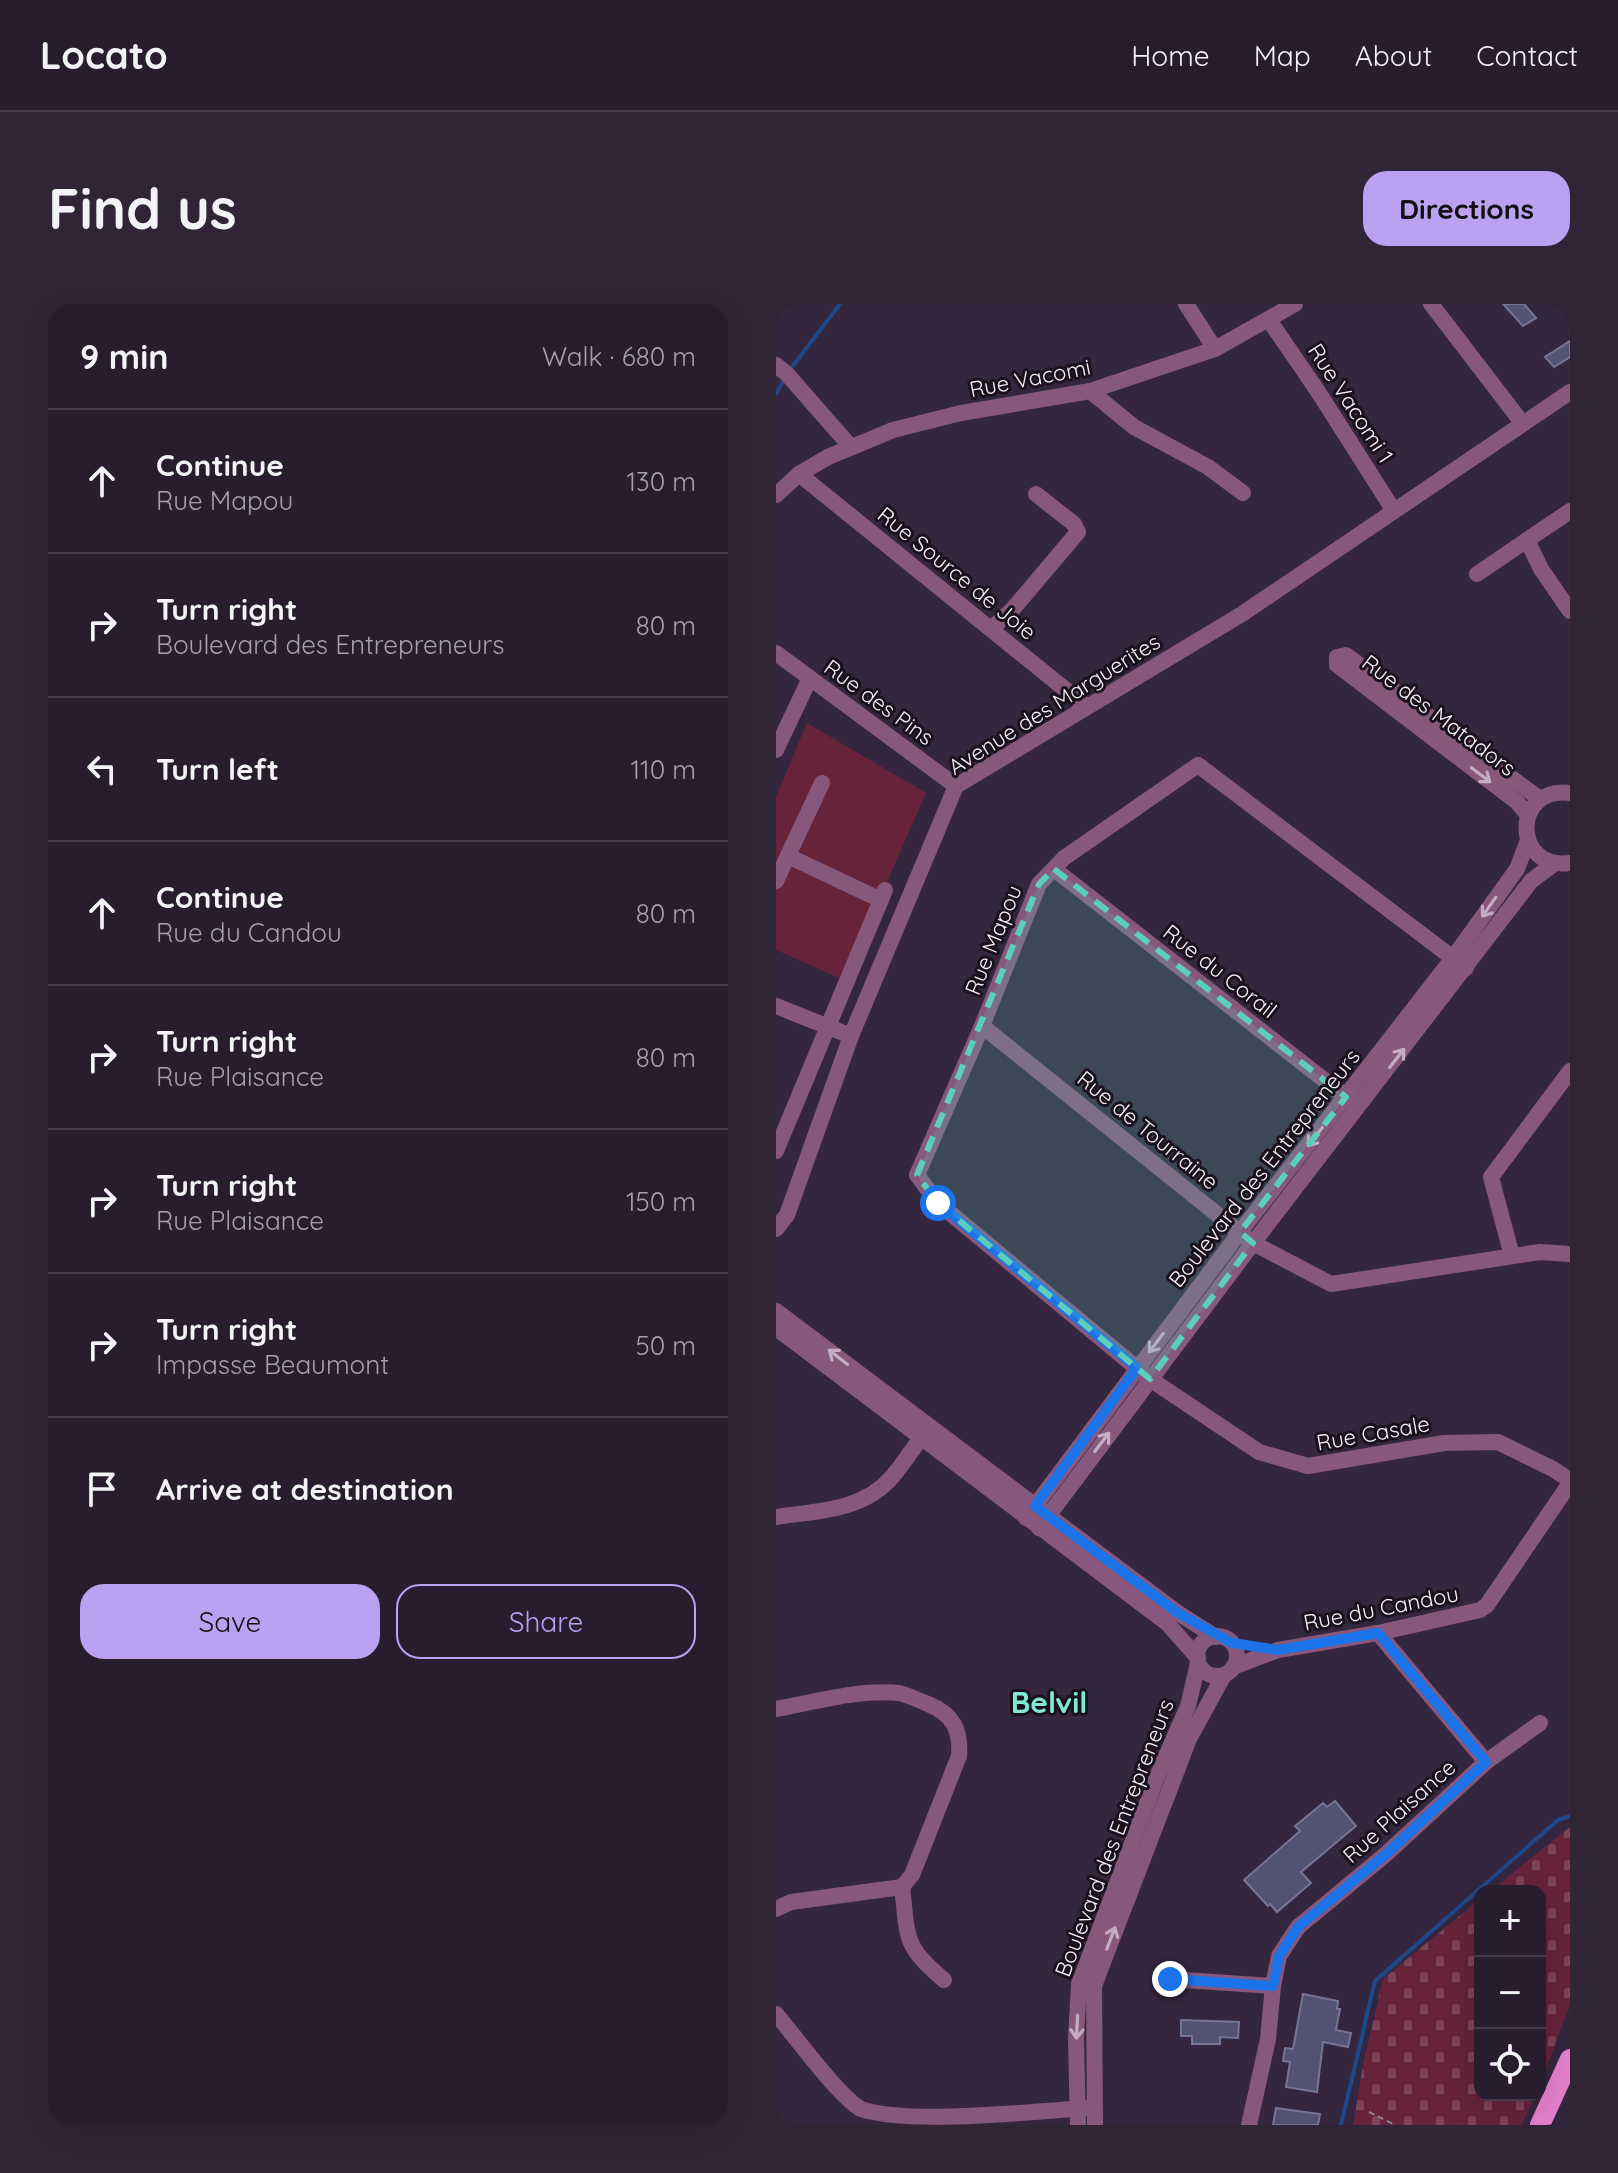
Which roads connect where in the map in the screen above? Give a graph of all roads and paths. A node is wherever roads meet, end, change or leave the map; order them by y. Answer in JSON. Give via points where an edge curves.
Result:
{"nodes":[{"id":1,"x":1186,"y":304,"type":"edge"},
{"id":2,"x":1295,"y":304,"type":"edge"},
{"id":3,"x":1431,"y":304,"type":"edge"},
{"id":4,"x":1269,"y":320,"type":"junction"},
{"id":5,"x":1215,"y":349,"type":"junction"},
{"id":6,"x":776,"y":365,"type":"edge"},
{"id":7,"x":1090,"y":391,"type":"junction"},
{"id":8,"x":1570,"y":392,"type":"edge"},
{"id":9,"x":1523,"y":424,"type":"junction"},
{"id":10,"x":850,"y":446,"type":"junction"},
{"id":11,"x":799,"y":474,"type":"junction"},
{"id":12,"x":1243,"y":493,"type":"dead end"},
{"id":13,"x":1036,"y":494,"type":"dead end"},
{"id":14,"x":776,"y":495,"type":"edge"},
{"id":15,"x":1394,"y":511,"type":"junction"},
{"id":16,"x":1570,"y":511,"type":"edge"},
{"id":17,"x":1527,"y":540,"type":"junction"},
{"id":18,"x":1477,"y":574,"type":"dead end"},
{"id":19,"x":1570,"y":611,"type":"edge"},
{"id":20,"x":992,"y":628,"type":"junction"},
{"id":21,"x":776,"y":653,"type":"edge"},
{"id":22,"x":810,"y":678,"type":"junction"},
{"id":23,"x":1087,"y":707,"type":"junction"},
{"id":24,"x":776,"y":750,"type":"edge"},
{"id":25,"x":822,"y":783,"type":"dead end"},
{"id":26,"x":956,"y":786,"type":"junction"},
{"id":27,"x":1570,"y":793,"type":"edge"},
{"id":28,"x":1540,"y":799,"type":"junction"},
{"id":29,"x":1528,"y":815,"type":"junction"},
{"id":30,"x":1528,"y":840,"type":"junction"},
{"id":31,"x":788,"y":856,"type":"junction"},
{"id":32,"x":1562,"y":863,"type":"edge"},
{"id":33,"x":1054,"y":869,"type":"junction"},
{"id":34,"x":776,"y":881,"type":"edge"},
{"id":35,"x":1460,"y":963,"type":"junction"},
{"id":36,"x":776,"y":1006,"type":"edge"},
{"id":37,"x":982,"y":1026,"type":"junction"},
{"id":38,"x":829,"y":1027,"type":"junction"},
{"id":39,"x":851,"y":1036,"type":"junction"},
{"id":40,"x":1570,"y":1071,"type":"edge"},
{"id":41,"x":1353,"y":1102,"type":"junction"},
{"id":42,"x":776,"y":1151,"type":"edge"},
{"id":43,"x":776,"y":1229,"type":"edge"},
{"id":44,"x":1246,"y":1238,"type":"junction"},
{"id":45,"x":1570,"y":1254,"type":"edge"},
{"id":46,"x":1512,"y":1256,"type":"junction"},
{"id":47,"x":776,"y":1311,"type":"edge"},
{"id":48,"x":776,"y":1328,"type":"edge"},
{"id":49,"x":1143,"y":1374,"type":"junction"},
{"id":50,"x":925,"y":1433,"type":"junction"},
{"id":51,"x":1570,"y":1482,"type":"edge"},
{"id":52,"x":776,"y":1517,"type":"edge"},
{"id":53,"x":1037,"y":1517,"type":"junction"},
{"id":54,"x":1378,"y":1633,"type":"junction"},
{"id":55,"x":1224,"y":1640,"type":"junction"},
{"id":56,"x":1278,"y":1650,"type":"junction"},
{"id":57,"x":1198,"y":1660,"type":"junction"},
{"id":58,"x":1229,"y":1671,"type":"junction"},
{"id":59,"x":776,"y":1709,"type":"edge"},
{"id":60,"x":1540,"y":1723,"type":"dead end"},
{"id":61,"x":1182,"y":1736,"type":"junction"},
{"id":62,"x":1486,"y":1762,"type":"junction"},
{"id":63,"x":902,"y":1887,"type":"junction"},
{"id":64,"x":776,"y":1909,"type":"edge"},
{"id":65,"x":1170,"y":1979,"type":"dead end"},
{"id":66,"x":944,"y":1980,"type":"dead end"},
{"id":67,"x":1273,"y":1986,"type":"junction"},
{"id":68,"x":776,"y":2014,"type":"edge"},
{"id":69,"x":1570,"y":2059,"type":"edge"},
{"id":70,"x":1369,"y":2112,"type":"dead end"},
{"id":71,"x":1086,"y":2117,"type":"edge"},
{"id":72,"x":1249,"y":2125,"type":"edge"},
{"id":73,"x":1395,"y":2125,"type":"edge"},
{"id":74,"x":1540,"y":2125,"type":"edge"}],
"edges":[{"from":1,"to":5,"type":"street"},
{"from":2,"to":4,"type":"street","name":"Rue Vacomi"},
{"from":3,"to":9,"type":"street"},
{"from":4,"to":5,"type":"street","name":"Rue Vacomi"},
{"from":4,"to":15,"type":"street","name":"Rue Vacomi 1"},
{"from":5,"to":7,"type":"street","name":"Rue Vacomi"},
{"from":6,"to":10,"type":"street"},
{"from":7,"to":10,"type":"street","name":"Rue Vacomi","via":[[961,413]]},
{"from":7,"to":12,"type":"street","via":[[1134,427],[1208,467]]},
{"from":8,"to":9,"type":"street","name":"Avenue des Marguerites"},
{"from":9,"to":15,"type":"street","name":"Avenue des Marguerites"},
{"from":10,"to":11,"type":"street","name":"Rue Vacomi"},
{"from":11,"to":14,"type":"street","name":"Rue Vacomi"},
{"from":11,"to":20,"type":"street","name":"Rue Source de Joie"},
{"from":13,"to":20,"type":"street","via":[[1078,532]]},
{"from":15,"to":23,"type":"street","name":"Avenue des Marguerites","via":[[1242,614]]},
{"from":16,"to":17,"type":"street"},
{"from":17,"to":18,"type":"street"},
{"from":17,"to":19,"type":"street"},
{"from":20,"to":23,"type":"street","name":"Rue Source de Joie"},
{"from":21,"to":22,"type":"street","name":"Rue des Pins"},
{"from":22,"to":24,"type":"street"},
{"from":22,"to":26,"type":"street","name":"Rue des Pins"},
{"from":23,"to":26,"type":"street","name":"Avenue des Marguerites"},
{"from":25,"to":31,"type":"street"},
{"from":26,"to":39,"type":"street","name":"Avenue des Marguerites"},
{"from":27,"to":28,"type":"street"},
{"from":28,"to":29,"type":"street"},
{"from":28,"to":29,"type":"street","name":"Rue des Matadors","one_way":true,"via":[[1346,655],[1335,659]]},
{"from":29,"to":30,"type":"street"},
{"from":30,"to":32,"type":"street","via":[[1539,855]]},
{"from":30,"to":35,"type":"street","name":"Boulevard des Entrepreneurs","one_way":true,"via":[[1517,869]]},
{"from":31,"to":34,"type":"street"},
{"from":31,"to":38,"type":"street","via":[[883,895]]},
{"from":32,"to":35,"type":"street","name":"Boulevard des Entrepreneurs","via":[[1531,881]]},
{"from":33,"to":35,"type":"street","name":"Rue Mapou","via":[[1198,765]]},
{"from":33,"to":37,"type":"street","name":"Rue Mapou","via":[[1039,884]]},
{"from":33,"to":41,"type":"street","name":"Rue du Corail"},
{"from":35,"to":41,"type":"street","name":"Boulevard des Entrepreneurs"},
{"from":36,"to":38,"type":"street"},
{"from":37,"to":44,"type":"street","name":"Rue de Tourraine"},
{"from":37,"to":49,"type":"street","name":"Rue Mapou","via":[[917,1175],[938,1203]]},
{"from":38,"to":39,"type":"street"},
{"from":38,"to":42,"type":"street"},
{"from":39,"to":43,"type":"street","name":"Avenue des Marguerites","via":[[787,1215]]},
{"from":40,"to":46,"type":"street","via":[[1491,1177]]},
{"from":41,"to":44,"type":"street","name":"Boulevard des Entrepreneurs"},
{"from":44,"to":46,"type":"street","name":"Rue de Tourraine","via":[[1331,1284]]},
{"from":44,"to":49,"type":"street","name":"Boulevard des Entrepreneurs"},
{"from":45,"to":46,"type":"street","name":"Rue de Tourraine"},
{"from":50,"to":47,"type":"street","one_way":true},
{"from":48,"to":50,"type":"street"},
{"from":49,"to":51,"type":"street","name":"Rue Casale","via":[[1259,1452],[1308,1466],[1444,1443],[1498,1442]]},
{"from":49,"to":53,"type":"street","name":"Boulevard des Entrepreneurs"},
{"from":50,"to":52,"type":"street","via":[[890,1480],[867,1497],[842,1507]]},
{"from":50,"to":53,"type":"street"},
{"from":51,"to":54,"type":"street","name":"Rue du Candou","via":[[1487,1605],[1471,1614]]},
{"from":53,"to":55,"type":"street"},
{"from":53,"to":57,"type":"street","via":[[1167,1623]]},
{"from":54,"to":56,"type":"street","name":"Rue du Candou"},
{"from":54,"to":62,"type":"street","name":"Rue Plaisance"},
{"from":55,"to":56,"type":"street","name":"Rue du Candou"},
{"from":55,"to":57,"type":"street","name":"Boulevard des Entrepreneurs","via":[[1204,1642]]},
{"from":55,"to":58,"type":"street","via":[[1237,1657]]},
{"from":56,"to":58,"type":"street","name":"Rue du Candou"},
{"from":57,"to":58,"type":"street","via":[[1209,1674]]},
{"from":57,"to":61,"type":"street","name":"Boulevard des Entrepreneurs"},
{"from":58,"to":61,"type":"street","name":"Boulevard des Entrepreneurs"},
{"from":59,"to":63,"type":"street","via":[[902,1694],[936,1707],[958,1728],[959,1756],[912,1875]]},
{"from":60,"to":62,"type":"street"},
{"from":61,"to":71,"type":"street","name":"Boulevard des Entrepreneurs","via":[[1092,1968],[1079,1984],[1077,2025]]},
{"from":62,"to":67,"type":"street","name":"Rue Plaisance","via":[[1298,1927],[1279,1956]]},
{"from":63,"to":64,"type":"street","via":[[791,1902]]},
{"from":63,"to":66,"type":"street","via":[[912,1948]]},
{"from":65,"to":67,"type":"street"},
{"from":67,"to":72,"type":"street","name":"Rue Plaisance","via":[[1268,2039]]},
{"from":68,"to":71,"type":"street","via":[[860,2109],[890,2120]]},
{"from":69,"to":74,"type":"main road"},
{"from":70,"to":73,"type":"path"}]}
